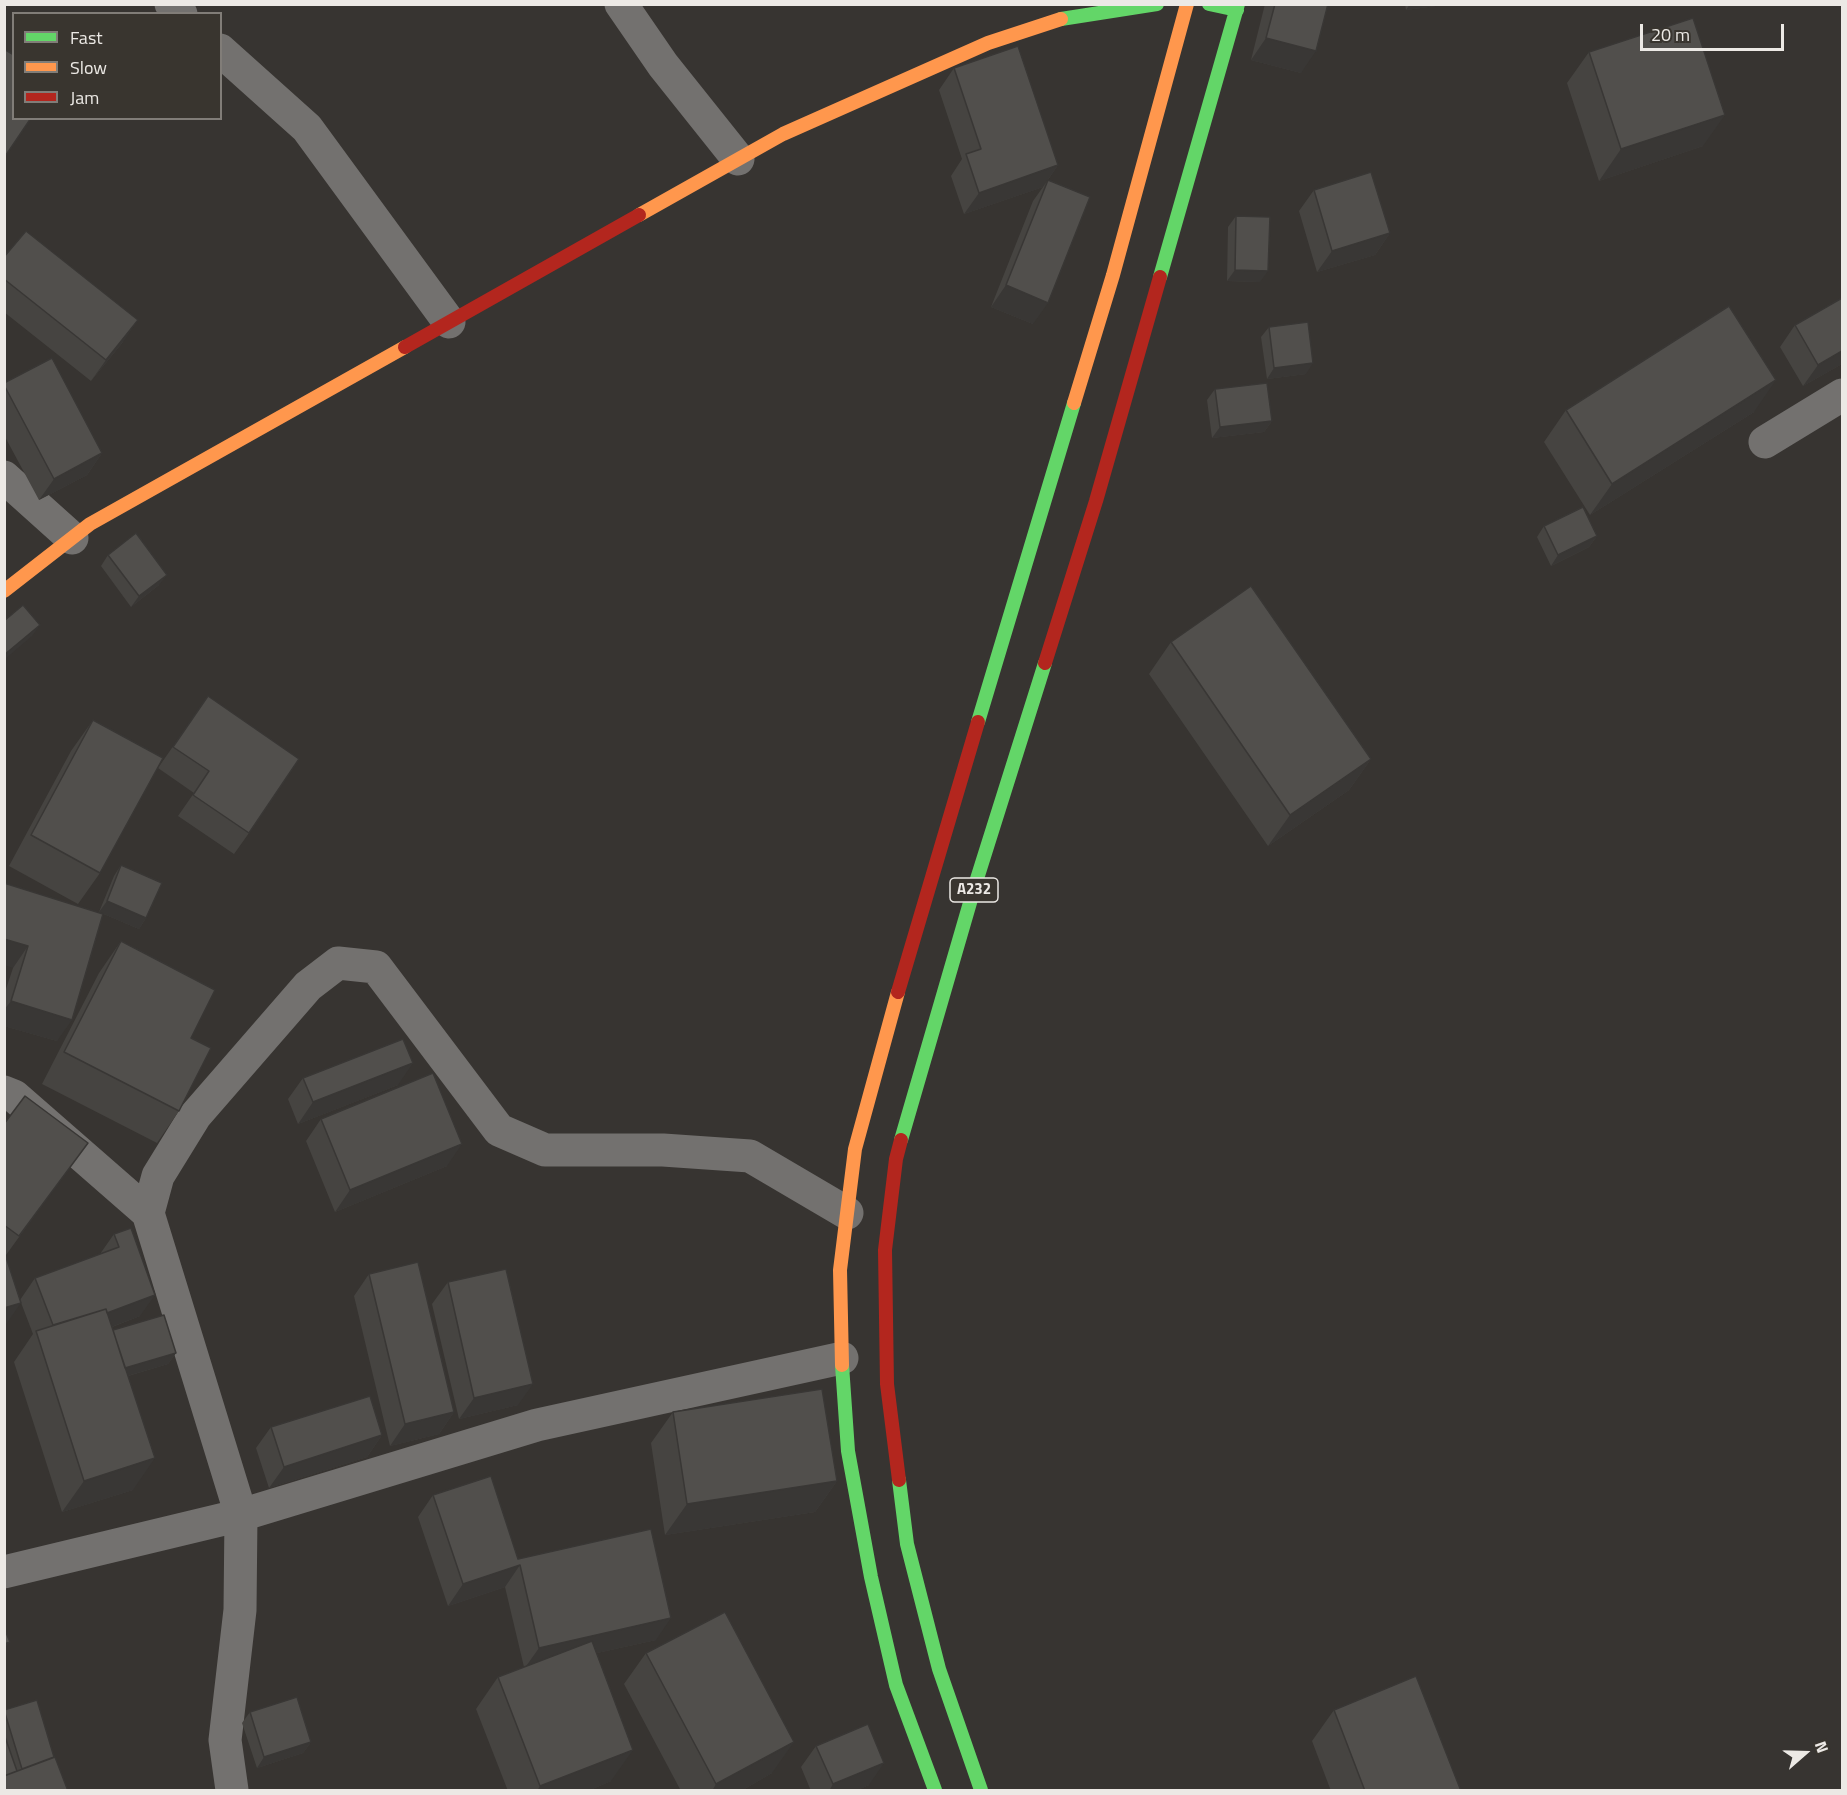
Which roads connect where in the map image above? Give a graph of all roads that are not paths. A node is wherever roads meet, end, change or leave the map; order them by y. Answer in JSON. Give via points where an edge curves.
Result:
{"nodes":[{"id":1,"x":621,"y":4,"type":"edge"},
{"id":2,"x":1157,"y":4,"type":"edge"},
{"id":3,"x":1187,"y":4,"type":"edge"},
{"id":4,"x":1209,"y":4,"type":"edge"},
{"id":5,"x":1237,"y":7,"type":"edge"},
{"id":6,"x":222,"y":52,"type":"edge"},
{"id":7,"x":738,"y":159,"type":"junction"},
{"id":8,"x":449,"y":322,"type":"junction"},
{"id":9,"x":1842,"y":395,"type":"edge"},
{"id":10,"x":1765,"y":442,"type":"dead end"},
{"id":11,"x":4,"y":477,"type":"edge"},
{"id":12,"x":72,"y":538,"type":"junction"},
{"id":13,"x":4,"y":591,"type":"edge"},
{"id":14,"x":4,"y":1092,"type":"edge"},
{"id":15,"x":148,"y":1213,"type":"junction"},
{"id":16,"x":847,"y":1213,"type":"junction"},
{"id":17,"x":842,"y":1358,"type":"junction"},
{"id":18,"x":241,"y":1515,"type":"junction"},
{"id":19,"x":4,"y":1572,"type":"edge"},
{"id":20,"x":232,"y":1791,"type":"edge"},
{"id":21,"x":935,"y":1791,"type":"edge"},
{"id":22,"x":981,"y":1791,"type":"edge"}],
"edges":[{"from":1,"to":7,"type":"street","via":[[663,65]]},
{"from":2,"to":7,"type":"main road","via":[[1071,16],[988,43],[783,134]]},
{"from":3,"to":16,"type":"main road","number":"A232","via":[[1110,286],[920,914],[855,1149]]},
{"from":4,"to":5,"type":"main road"},
{"from":5,"to":22,"type":"main road","number":"A232","via":[[1096,501],[976,882],[896,1159],[885,1250],[886,1384],[907,1544],[939,1669]]},
{"from":6,"to":8,"type":"street","via":[[307,128]]},
{"from":7,"to":8,"type":"main road"},
{"from":8,"to":12,"type":"main road","via":[[90,524]]},
{"from":9,"to":10,"type":"street"},
{"from":11,"to":12,"type":"street"},
{"from":12,"to":13,"type":"main road"},
{"from":14,"to":15,"type":"street","via":[[14,1096]]},
{"from":15,"to":16,"type":"street","via":[[158,1176],[195,1116],[308,986],[338,963],[376,967],[499,1130],[544,1150],[663,1150],[750,1156]]},
{"from":15,"to":18,"type":"street"},
{"from":16,"to":17,"type":"main road","number":"A232","via":[[840,1270]]},
{"from":17,"to":18,"type":"street","via":[[537,1425]]},
{"from":17,"to":21,"type":"main road","number":"A232","via":[[848,1451],[871,1577],[896,1685]]},
{"from":18,"to":19,"type":"street"},
{"from":18,"to":20,"type":"street","via":[[240,1610],[225,1740]]}]}
